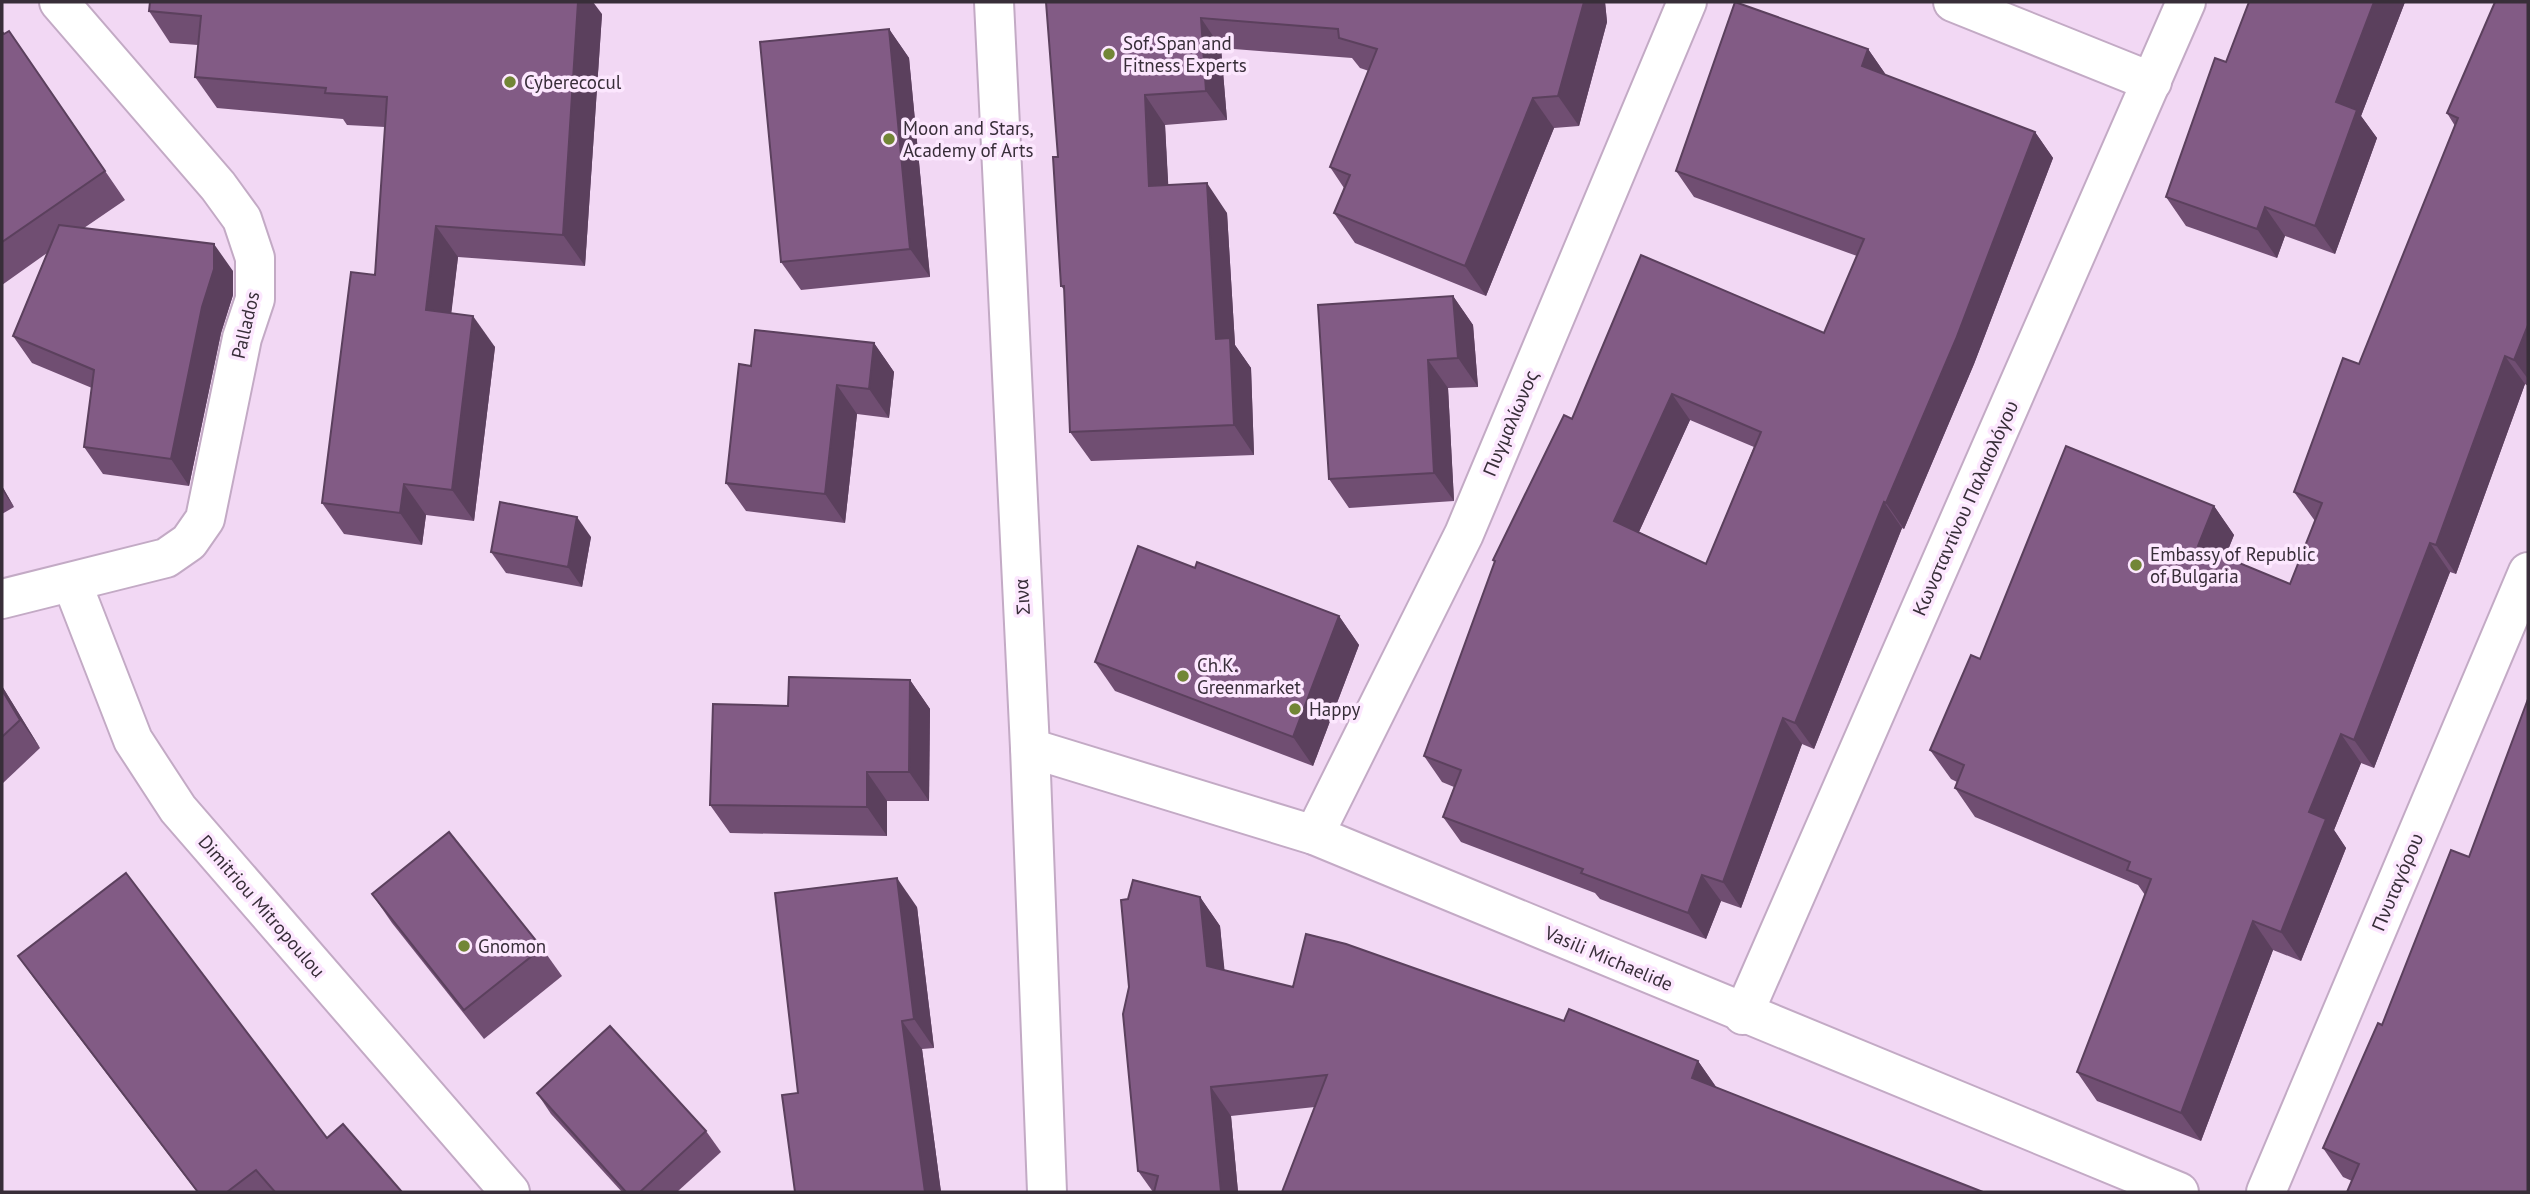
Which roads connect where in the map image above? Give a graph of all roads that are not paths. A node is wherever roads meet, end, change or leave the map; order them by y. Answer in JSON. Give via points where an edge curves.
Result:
{"nodes":[{"id":1,"x":59,"y":2,"type":"edge"},
{"id":2,"x":994,"y":2,"type":"edge"},
{"id":3,"x":1687,"y":2,"type":"edge"},
{"id":4,"x":1953,"y":2,"type":"edge"},
{"id":5,"x":2186,"y":2,"type":"edge"},
{"id":6,"x":2152,"y":82,"type":"junction"},
{"id":7,"x":2528,"y":572,"type":"edge"},
{"id":8,"x":72,"y":583,"type":"junction"},
{"id":9,"x":2,"y":599,"type":"edge"},
{"id":10,"x":1030,"y":748,"type":"junction"},
{"id":11,"x":1314,"y":835,"type":"junction"},
{"id":12,"x":1744,"y":1015,"type":"junction"},
{"id":13,"x":510,"y":1192,"type":"edge"},
{"id":14,"x":1047,"y":1192,"type":"edge"},
{"id":15,"x":2179,"y":1192,"type":"edge"},
{"id":16,"x":2266,"y":1192,"type":"edge"}],
"edges":[{"from":1,"to":8,"type":"street","name":"Pallados","via":[[218,186],[242,219],[255,258],[255,299],[242,338],[205,519],[189,542],[166,558]]},
{"from":2,"to":10,"type":"street","name":"Σινα"},
{"from":3,"to":11,"type":"street","name":"Πυγμαλίωνος","via":[[1464,534]]},
{"from":4,"to":6,"type":"street"},
{"from":5,"to":6,"type":"street","name":"Κωνσταντίνου Παλαιολόγου"},
{"from":6,"to":12,"type":"street","name":"Κωνσταντίνου Παλαιολόγου"},
{"from":7,"to":16,"type":"street","name":"Πνυταγόρου"},
{"from":8,"to":9,"type":"street","name":"Pallados"},
{"from":8,"to":13,"type":"street","name":"Dimitriou Mitropoulou","via":[[132,740],[178,809]]},
{"from":10,"to":11,"type":"street","name":"Vasili Michaelide"},
{"from":10,"to":14,"type":"street","name":"Σινα"},
{"from":11,"to":12,"type":"street","name":"Vasili Michaelide"},
{"from":12,"to":15,"type":"street","name":"Vasili Michaelide"}]}
